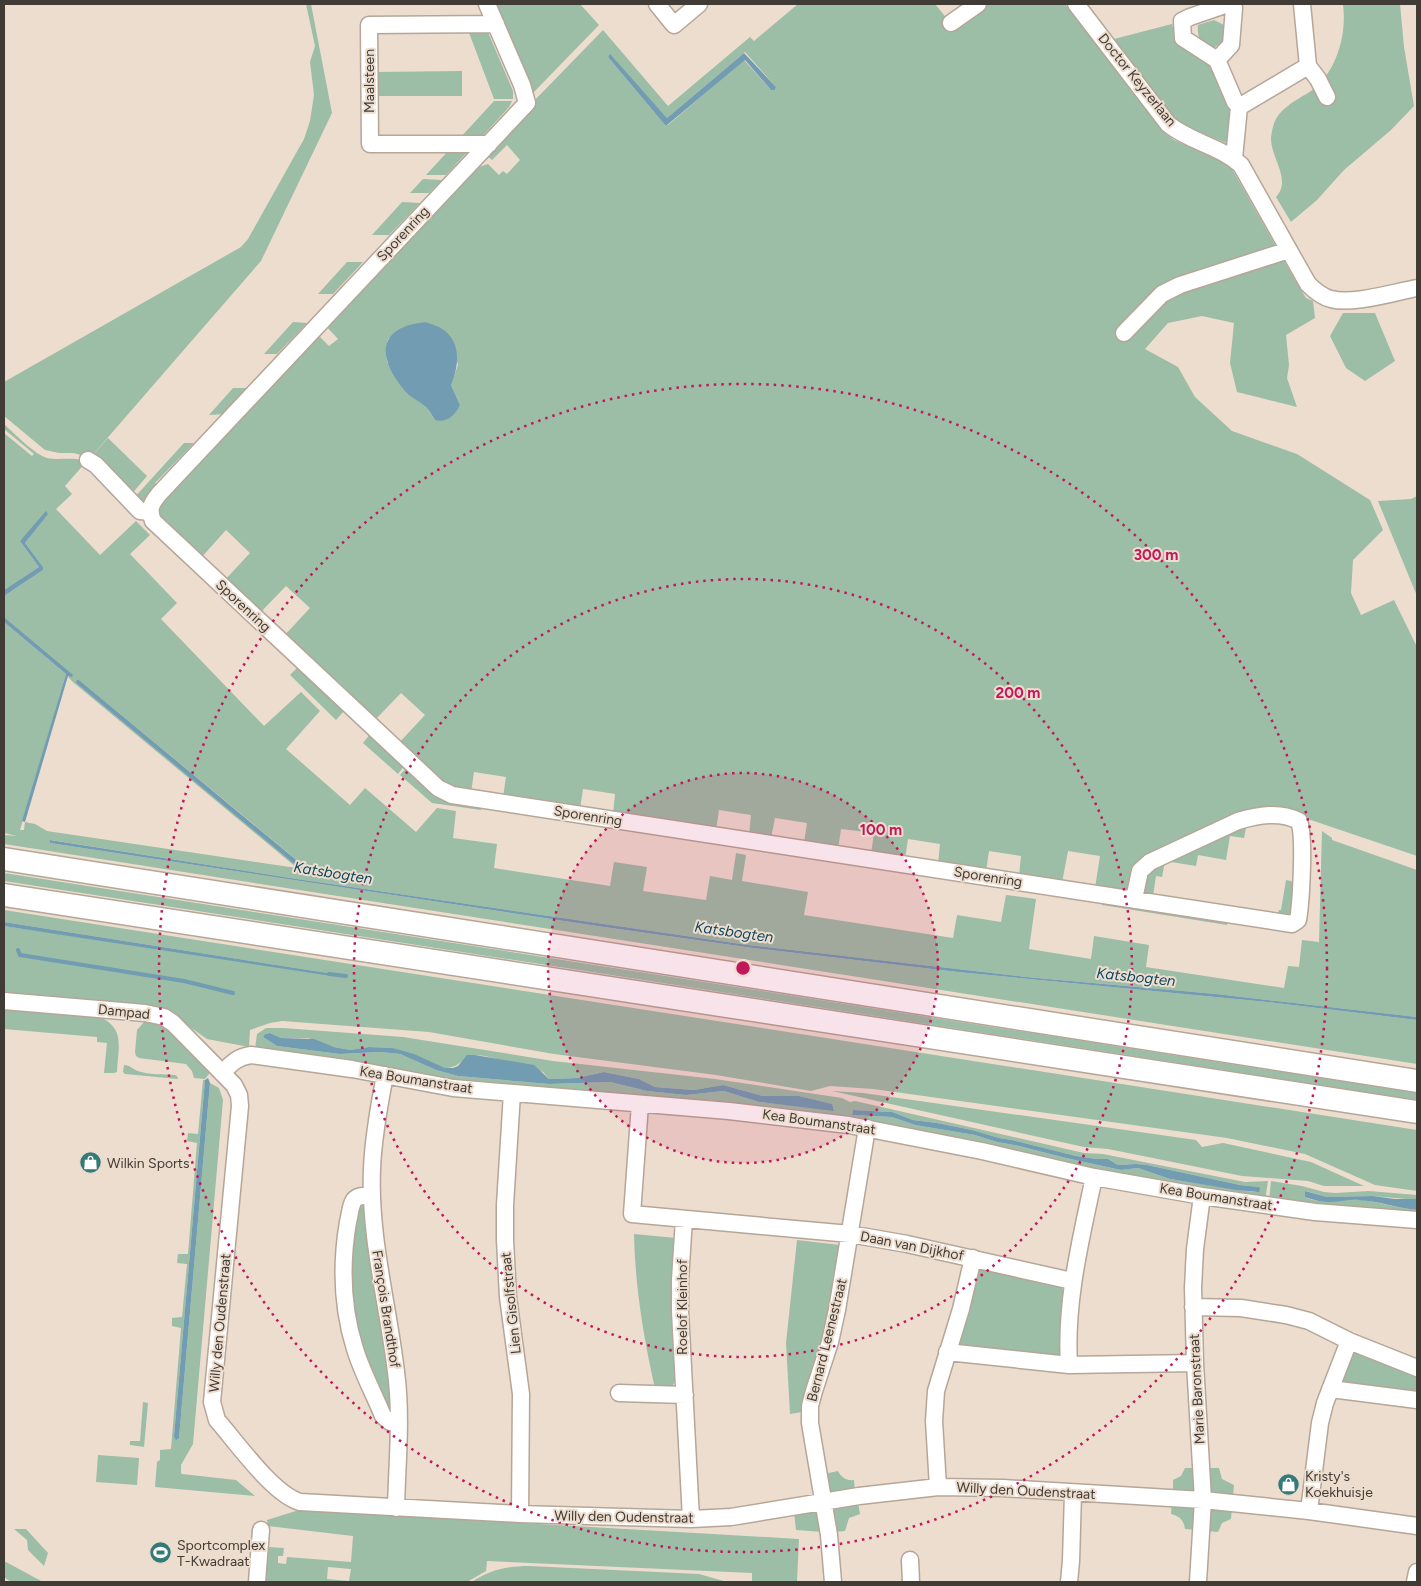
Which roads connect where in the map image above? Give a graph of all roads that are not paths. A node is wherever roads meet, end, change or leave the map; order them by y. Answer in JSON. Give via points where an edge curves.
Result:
{"nodes":[{"id":1,"x":487,"y":4,"type":"edge"},
{"id":2,"x":657,"y":4,"type":"edge"},
{"id":3,"x":699,"y":4,"type":"edge"},
{"id":4,"x":978,"y":4,"type":"edge"},
{"id":5,"x":1076,"y":4,"type":"edge"},
{"id":6,"x":1302,"y":4,"type":"edge"},
{"id":7,"x":496,"y":24,"type":"junction"},
{"id":8,"x":951,"y":24,"type":"dead end"},
{"id":9,"x":1217,"y":60,"type":"dead end"},
{"id":10,"x":1308,"y":66,"type":"junction"},
{"id":11,"x":1327,"y":97,"type":"dead end"},
{"id":12,"x":1239,"y":107,"type":"junction"},
{"id":13,"x":489,"y":144,"type":"junction"},
{"id":14,"x":1234,"y":158,"type":"junction"},
{"id":15,"x":1289,"y":250,"type":"junction"},
{"id":16,"x":1417,"y":288,"type":"edge"},
{"id":17,"x":1124,"y":333,"type":"dead end"},
{"id":18,"x":88,"y":460,"type":"dead end"},
{"id":19,"x":150,"y":512,"type":"junction"},
{"id":20,"x":4,"y":858,"type":"edge"},
{"id":21,"x":4,"y":895,"type":"edge"},
{"id":22,"x":1134,"y":899,"type":"junction"},
{"id":23,"x":4,"y":1001,"type":"edge"},
{"id":24,"x":222,"y":1073,"type":"junction"},
{"id":25,"x":385,"y":1075,"type":"junction"},
{"id":26,"x":1417,"y":1081,"type":"edge"},
{"id":27,"x":512,"y":1093,"type":"junction"},
{"id":28,"x":640,"y":1104,"type":"junction"},
{"id":29,"x":1417,"y":1112,"type":"edge"},
{"id":30,"x":867,"y":1128,"type":"junction"},
{"id":31,"x":1094,"y":1177,"type":"junction"},
{"id":32,"x":372,"y":1195,"type":"junction"},
{"id":33,"x":1202,"y":1196,"type":"junction"},
{"id":34,"x":684,"y":1219,"type":"junction"},
{"id":35,"x":1417,"y":1220,"type":"edge"},
{"id":36,"x":850,"y":1234,"type":"junction"},
{"id":37,"x":973,"y":1258,"type":"junction"},
{"id":38,"x":1072,"y":1281,"type":"junction"},
{"id":39,"x":1193,"y":1307,"type":"junction"},
{"id":40,"x":1349,"y":1340,"type":"junction"},
{"id":41,"x":948,"y":1352,"type":"junction"},
{"id":42,"x":1195,"y":1363,"type":"junction"},
{"id":43,"x":1069,"y":1365,"type":"junction"},
{"id":44,"x":1417,"y":1368,"type":"edge"},
{"id":45,"x":1331,"y":1389,"type":"junction"},
{"id":46,"x":619,"y":1393,"type":"dead end"},
{"id":47,"x":684,"y":1395,"type":"junction"},
{"id":48,"x":1417,"y":1400,"type":"edge"},
{"id":49,"x":398,"y":1423,"type":"junction"},
{"id":50,"x":938,"y":1487,"type":"junction"},
{"id":51,"x":1073,"y":1493,"type":"junction"},
{"id":52,"x":1203,"y":1500,"type":"junction"},
{"id":53,"x":824,"y":1502,"type":"junction"},
{"id":54,"x":396,"y":1508,"type":"junction"},
{"id":55,"x":1309,"y":1511,"type":"junction"},
{"id":56,"x":520,"y":1514,"type":"junction"},
{"id":57,"x":691,"y":1519,"type":"junction"},
{"id":58,"x":1417,"y":1526,"type":"edge"},
{"id":59,"x":261,"y":1530,"type":"dead end"},
{"id":60,"x":910,"y":1560,"type":"dead end"},
{"id":61,"x":1417,"y":1572,"type":"edge"},
{"id":62,"x":257,"y":1582,"type":"edge"},
{"id":63,"x":834,"y":1582,"type":"edge"},
{"id":64,"x":910,"y":1582,"type":"edge"},
{"id":65,"x":1069,"y":1582,"type":"edge"},
{"id":66,"x":1198,"y":1582,"type":"edge"},
{"id":67,"x":1415,"y":1582,"type":"edge"}],
"edges":[{"from":1,"to":7,"type":"street","name":"Sporenring"},
{"from":2,"to":3,"type":"street","via":[[674,25]]},
{"from":4,"to":8,"type":"street"},
{"from":5,"to":14,"type":"street","name":"Doctor Keyzerlaan","via":[[1168,124]]},
{"from":6,"to":10,"type":"street"},
{"from":7,"to":13,"type":"street","name":"Sporenring","via":[[527,103]]},
{"from":7,"to":13,"type":"street","name":"Maalsteen","via":[[369,25],[370,144]]},
{"from":9,"to":12,"type":"street"},
{"from":10,"to":11,"type":"street"},
{"from":10,"to":12,"type":"street"},
{"from":12,"to":14,"type":"street"},
{"from":13,"to":19,"type":"street","name":"Sporenring","via":[[159,494]]},
{"from":14,"to":15,"type":"street","name":"Doctor Keyzerlaan"},
{"from":15,"to":16,"type":"street","name":"Doctor Keyzerlaan","via":[[1308,284],[1329,299],[1344,301]]},
{"from":15,"to":17,"type":"street","via":[[1162,294]]},
{"from":18,"to":19,"type":"street","name":"Sporenring","via":[[140,511]]},
{"from":19,"to":22,"type":"street","name":"Sporenring","via":[[163,532],[448,794]]},
{"from":20,"to":26,"type":"highway"},
{"from":21,"to":29,"type":"highway"},
{"from":22,"to":22,"type":"street","name":"Sporenring","via":[[1295,923],[1300,905],[1302,834],[1299,821],[1284,816],[1252,817],[1150,862],[1140,871]]},
{"from":23,"to":24,"type":"street","name":"Dampad","via":[[164,1017]]},
{"from":24,"to":25,"type":"street","name":"Kea Boumanstraat","via":[[234,1060],[251,1055]]},
{"from":24,"to":54,"type":"street","name":"Willy den Oudenstraat","via":[[234,1085],[240,1106],[212,1402],[217,1420],[288,1498],[300,1502]]},
{"from":25,"to":27,"type":"street","name":"Kea Boumanstraat","via":[[453,1088]]},
{"from":25,"to":32,"type":"street","name":"François Brandthof","via":[[373,1152]]},
{"from":27,"to":28,"type":"street","name":"Kea Boumanstraat"},
{"from":27,"to":56,"type":"street","name":"Lien Gisolfstraat","via":[[505,1240],[508,1297],[521,1394]]},
{"from":28,"to":30,"type":"street","name":"Kea Boumanstraat","via":[[762,1114]]},
{"from":28,"to":34,"type":"street","via":[[632,1214]]},
{"from":30,"to":31,"type":"street","name":"Kea Boumanstraat"},
{"from":30,"to":36,"type":"street","name":"Bernard Leenestraat"},
{"from":31,"to":33,"type":"street","name":"Kea Boumanstraat"},
{"from":31,"to":38,"type":"street"},
{"from":32,"to":49,"type":"street","name":"François Brandthof","via":[[377,1254],[396,1372]]},
{"from":32,"to":49,"type":"street","via":[[360,1196],[352,1205],[345,1242],[343,1277],[346,1307],[355,1348],[383,1416]]},
{"from":33,"to":35,"type":"street","name":"Kea Boumanstraat","via":[[1314,1212]]},
{"from":33,"to":39,"type":"street","name":"Marie Baronstraat","via":[[1195,1249]]},
{"from":34,"to":36,"type":"street"},
{"from":34,"to":47,"type":"street","name":"Roelof Kleinhof","via":[[680,1288]]},
{"from":36,"to":37,"type":"street","name":"Daan van Dijkhof"},
{"from":36,"to":53,"type":"street","name":"Bernard Leenestraat","via":[[832,1334],[810,1406]]},
{"from":37,"to":38,"type":"street","name":"Daan van Dijkhof"},
{"from":37,"to":41,"type":"street","name":"Daan van Dijkhof"},
{"from":38,"to":43,"type":"street"},
{"from":39,"to":40,"type":"street","via":[[1241,1308],[1286,1314]]},
{"from":39,"to":42,"type":"street","name":"Marie Baronstraat"},
{"from":40,"to":44,"type":"street"},
{"from":40,"to":45,"type":"street"},
{"from":41,"to":43,"type":"street"},
{"from":41,"to":50,"type":"street","name":"Daan van Dijkhof","via":[[934,1407]]},
{"from":42,"to":43,"type":"street"},
{"from":42,"to":52,"type":"street","name":"Marie Baronstraat"},
{"from":45,"to":48,"type":"street"},
{"from":45,"to":55,"type":"street","via":[[1320,1422]]},
{"from":46,"to":47,"type":"street"},
{"from":47,"to":57,"type":"street","name":"Roelof Kleinhof"},
{"from":49,"to":54,"type":"street","name":"François Brandthof"},
{"from":50,"to":51,"type":"street","name":"Willy den Oudenstraat"},
{"from":50,"to":53,"type":"street","name":"Willy den Oudenstraat"},
{"from":51,"to":52,"type":"street","name":"Willy den Oudenstraat"},
{"from":51,"to":65,"type":"street"},
{"from":52,"to":55,"type":"street","name":"Willy den Oudenstraat"},
{"from":52,"to":66,"type":"street","name":"Marie Baronstraat"},
{"from":53,"to":57,"type":"street","name":"Willy den Oudenstraat","via":[[731,1517]]},
{"from":53,"to":63,"type":"street","name":"Bernard Leenestraat"},
{"from":54,"to":56,"type":"street","name":"Willy den Oudenstraat"},
{"from":55,"to":58,"type":"street","name":"Willy den Oudenstraat"},
{"from":56,"to":57,"type":"street","name":"Willy den Oudenstraat"},
{"from":59,"to":62,"type":"street"},
{"from":60,"to":64,"type":"street"},
{"from":61,"to":67,"type":"street"}]}
